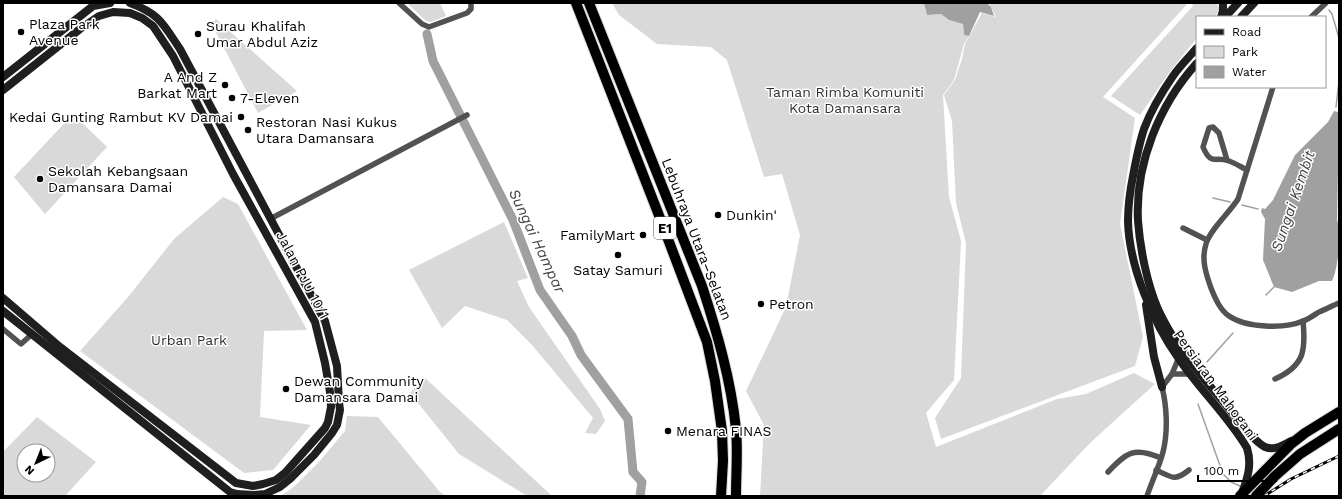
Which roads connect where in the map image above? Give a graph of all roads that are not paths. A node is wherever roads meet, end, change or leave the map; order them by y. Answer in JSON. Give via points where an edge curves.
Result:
{"nodes":[{"id":1,"x":110,"y":3,"type":"edge"},
{"id":2,"x":130,"y":3,"type":"edge"},
{"id":3,"x":399,"y":3,"type":"edge"},
{"id":4,"x":471,"y":3,"type":"edge"},
{"id":5,"x":576,"y":3,"type":"edge"},
{"id":6,"x":589,"y":3,"type":"edge"},
{"id":7,"x":1223,"y":3,"type":"edge"},
{"id":8,"x":1248,"y":3,"type":"edge"},
{"id":9,"x":1254,"y":3,"type":"edge"},
{"id":10,"x":1326,"y":3,"type":"edge"},
{"id":11,"x":92,"y":5,"type":"edge"},
{"id":12,"x":1233,"y":5,"type":"edge"},
{"id":13,"x":1221,"y":16,"type":"edge"},
{"id":14,"x":1226,"y":16,"type":"edge"},
{"id":15,"x":1233,"y":16,"type":"edge"},
{"id":16,"x":1242,"y":16,"type":"edge"},
{"id":17,"x":1312,"y":16,"type":"edge"},
{"id":18,"x":1196,"y":49,"type":"edge"},
{"id":19,"x":1196,"y":64,"type":"edge"},
{"id":20,"x":3,"y":77,"type":"edge"},
{"id":21,"x":199,"y":84,"type":"junction"},
{"id":22,"x":1273,"y":88,"type":"edge"},
{"id":23,"x":3,"y":90,"type":"edge"},
{"id":24,"x":203,"y":115,"type":"junction"},
{"id":25,"x":467,"y":115,"type":"dead end"},
{"id":26,"x":1227,"y":160,"type":"junction"},
{"id":27,"x":1247,"y":170,"type":"junction"},
{"id":28,"x":270,"y":219,"type":"junction"},
{"id":29,"x":1183,"y":228,"type":"dead end"},
{"id":30,"x":1207,"y":240,"type":"junction"},
{"id":31,"x":281,"y":259,"type":"junction"},
{"id":32,"x":301,"y":278,"type":"junction"},
{"id":33,"x":1145,"y":297,"type":"junction"},
{"id":34,"x":3,"y":298,"type":"edge"},
{"id":35,"x":1339,"y":303,"type":"edge"},
{"id":36,"x":3,"y":311,"type":"edge"},
{"id":37,"x":1303,"y":321,"type":"junction"},
{"id":38,"x":3,"y":329,"type":"edge"},
{"id":39,"x":31,"y":334,"type":"junction"},
{"id":40,"x":1179,"y":347,"type":"junction"},
{"id":41,"x":1179,"y":359,"type":"junction"},
{"id":42,"x":1172,"y":374,"type":"junction"},
{"id":43,"x":1190,"y":374,"type":"junction"},
{"id":44,"x":1275,"y":379,"type":"dead end"},
{"id":45,"x":1162,"y":387,"type":"junction"},
{"id":46,"x":123,"y":396,"type":"junction"},
{"id":47,"x":1339,"y":412,"type":"edge"},
{"id":48,"x":1339,"y":429,"type":"edge"},
{"id":49,"x":1305,"y":433,"type":"junction"},
{"id":50,"x":165,"y":442,"type":"junction"},
{"id":51,"x":308,"y":449,"type":"junction"},
{"id":52,"x":1161,"y":458,"type":"junction"},
{"id":53,"x":1156,"y":470,"type":"junction"},
{"id":54,"x":1188,"y":470,"type":"dead end"},
{"id":55,"x":1108,"y":472,"type":"dead end"},
{"id":56,"x":290,"y":479,"type":"junction"},
{"id":57,"x":232,"y":494,"type":"edge"},
{"id":58,"x":263,"y":495,"type":"edge"},
{"id":59,"x":721,"y":496,"type":"edge"},
{"id":60,"x":736,"y":496,"type":"edge"},
{"id":61,"x":1147,"y":496,"type":"edge"},
{"id":62,"x":1240,"y":496,"type":"edge"},
{"id":63,"x":1256,"y":496,"type":"edge"}],
"edges":[{"from":1,"to":11,"type":"street"},
{"from":2,"to":21,"type":"street","name":"Jalan PJU 10/1","via":[[146,9],[160,19]]},
{"from":3,"to":4,"type":"street","via":[[422,24],[432,27],[467,13],[471,9]]},
{"from":5,"to":59,"type":"highway","name":"Lebuhraya Utara–Selatan","number":"E1","via":[[663,224],[706,342],[722,431]]},
{"from":6,"to":60,"type":"highway","name":"Lebuhraya Utara–Selatan","number":"E1","via":[[702,286],[717,331],[736,429]]},
{"from":7,"to":13,"type":"street"},
{"from":8,"to":12,"type":"street","via":[[1240,8]]},
{"from":9,"to":16,"type":"street"},
{"from":10,"to":17,"type":"street"},
{"from":11,"to":20,"type":"street"},
{"from":12,"to":14,"type":"street"},
{"from":12,"to":15,"type":"street"},
{"from":18,"to":33,"type":"street","name":"Persiaran Mahogani","via":[[1174,74],[1162,93],[1144,129],[1138,149],[1130,191],[1128,221]]},
{"from":19,"to":40,"type":"street","name":"Persiaran Mahogani","via":[[1170,99],[1154,131],[1144,165],[1138,220],[1146,270],[1158,307]]},
{"from":21,"to":24,"type":"street"},
{"from":21,"to":28,"type":"street","name":"Jalan PJU 10/1"},
{"from":22,"to":27,"type":"street"},
{"from":23,"to":24,"type":"street","name":"Jalan PJU 10/1","via":[[99,16],[113,12],[130,13],[153,26]]},
{"from":24,"to":31,"type":"street","name":"Jalan PJU 10/1"},
{"from":25,"to":28,"type":"street"},
{"from":26,"to":26,"type":"street","via":[[1219,133],[1213,127],[1209,128],[1203,146],[1209,157],[1213,160]]},
{"from":26,"to":27,"type":"street"},
{"from":27,"to":30,"type":"street","via":[[1238,199]]},
{"from":28,"to":32,"type":"street","name":"Jalan PJU 10/1"},
{"from":29,"to":30,"type":"street"},
{"from":30,"to":37,"type":"street","via":[[1204,251],[1206,273],[1215,298],[1221,309],[1229,316],[1240,322],[1255,325],[1278,326]]},
{"from":31,"to":32,"type":"street"},
{"from":31,"to":51,"type":"street","name":"Jalan PJU 10/1","via":[[315,322],[326,363],[331,407],[328,422]]},
{"from":32,"to":56,"type":"street","name":"Jalan PJU 10/1","via":[[325,321],[337,366],[340,410],[337,425],[332,433]]},
{"from":33,"to":41,"type":"street","name":"Persiaran Mahogani","via":[[1161,331]]},
{"from":33,"to":45,"type":"street","via":[[1154,357]]},
{"from":34,"to":46,"type":"street","name":"Jalan PJU 10/1"},
{"from":35,"to":37,"type":"street"},
{"from":36,"to":39,"type":"street","name":"Jalan PJU 10/1"},
{"from":37,"to":44,"type":"street","via":[[1305,340],[1300,360],[1289,371]]},
{"from":38,"to":39,"type":"street","via":[[21,344]]},
{"from":39,"to":50,"type":"street","name":"Jalan PJU 10/1"},
{"from":40,"to":41,"type":"street"},
{"from":40,"to":49,"type":"street","name":"Persiaran Mahogani","via":[[1236,418],[1265,447],[1281,447]]},
{"from":41,"to":42,"type":"street"},
{"from":41,"to":43,"type":"street","name":"Persiaran Mahogani"},
{"from":42,"to":43,"type":"street"},
{"from":42,"to":45,"type":"street"},
{"from":43,"to":62,"type":"street","name":"Persiaran Mahogani","via":[[1247,448],[1250,467]]},
{"from":45,"to":52,"type":"street","via":[[1166,423]]},
{"from":46,"to":50,"type":"street","via":[[157,426]]},
{"from":46,"to":51,"type":"street","name":"Jalan PJU 10/1","via":[[236,483],[253,486],[276,480]]},
{"from":47,"to":49,"type":"highway"},
{"from":48,"to":63,"type":"highway","via":[[1300,454]]},
{"from":49,"to":62,"type":"highway"},
{"from":50,"to":57,"type":"street","name":"Jalan PJU 10/1"},
{"from":51,"to":56,"type":"street"},
{"from":52,"to":53,"type":"street"},
{"from":52,"to":55,"type":"street","via":[[1137,452],[1122,458]]},
{"from":53,"to":54,"type":"street","via":[[1174,478]]},
{"from":53,"to":61,"type":"street"},
{"from":56,"to":58,"type":"street","name":"Jalan PJU 10/1"},
{"from":57,"to":58,"type":"street","name":"Jalan PJU 10/1"}]}
